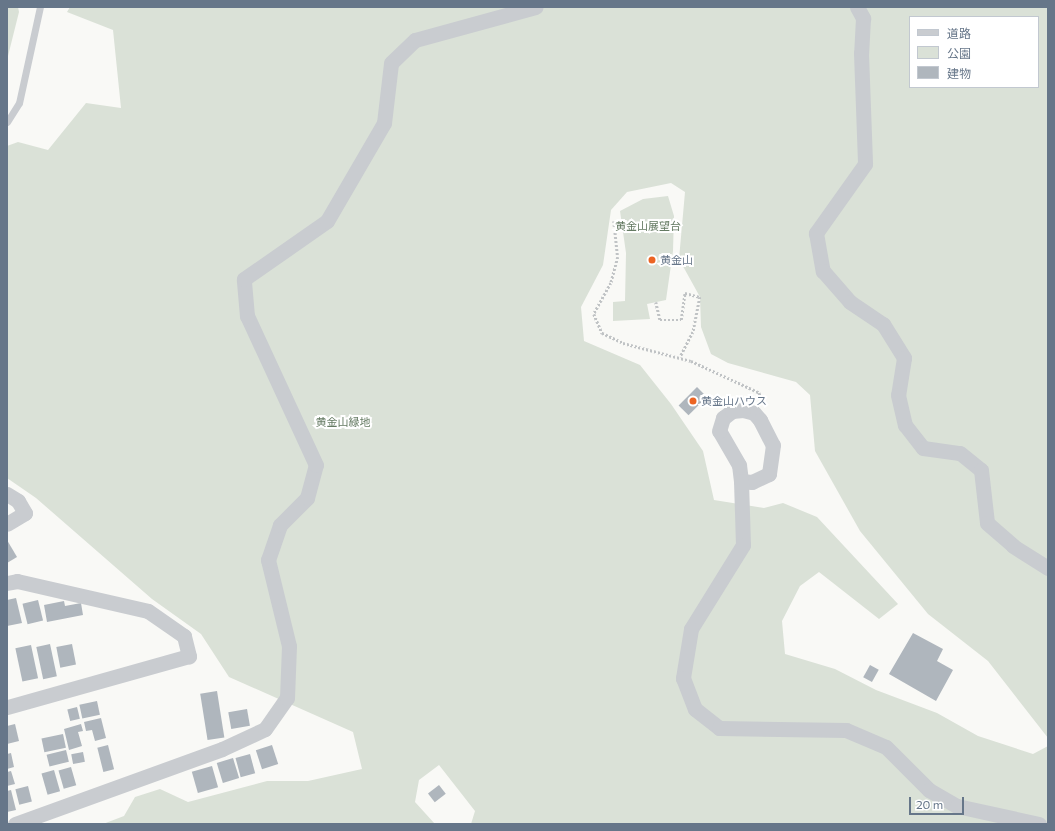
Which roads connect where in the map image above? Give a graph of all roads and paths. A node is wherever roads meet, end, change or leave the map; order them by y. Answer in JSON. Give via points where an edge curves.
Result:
{"nodes":[{"id":1,"x":40,"y":7,"type":"edge"},
{"id":2,"x":536,"y":7,"type":"edge"},
{"id":3,"x":857,"y":7,"type":"edge"},
{"id":4,"x":7,"y":122,"type":"edge"},
{"id":5,"x":614,"y":221,"type":"dead end"},
{"id":6,"x":656,"y":302,"type":"dead end"},
{"id":7,"x":680,"y":357,"type":"junction"},
{"id":8,"x":754,"y":413,"type":"junction"},
{"id":9,"x":741,"y":481,"type":"junction"},
{"id":10,"x":7,"y":494,"type":"edge"},
{"id":11,"x":7,"y":524,"type":"edge"},
{"id":12,"x":1048,"y":568,"type":"edge"},
{"id":13,"x":7,"y":583,"type":"edge"},
{"id":14,"x":7,"y":708,"type":"edge"},
{"id":15,"x":14,"y":824,"type":"edge"},
{"id":16,"x":1039,"y":824,"type":"edge"}],
"edges":[{"from":1,"to":4,"type":"lane","via":[[19,103]]},
{"from":2,"to":15,"type":"street","via":[[415,40],[395,58],[391,62],[385,86],[384,123],[327,221],[244,279],[247,316],[316,465],[307,498],[280,525],[268,560],[289,646],[287,698],[265,729],[222,749]]},
{"from":3,"to":12,"type":"street","via":[[863,18],[861,53],[865,164],[816,233],[823,271],[850,302],[883,324],[904,358],[898,396],[905,425],[923,448],[960,452],[981,470],[987,523],[1013,546]]},
{"from":5,"to":7,"type":"path","via":[[618,256],[611,283],[594,314],[602,334],[623,343]]},
{"from":6,"to":7,"type":"path","via":[[660,320],[681,320],[685,293],[700,297],[693,332]]},
{"from":7,"to":8,"type":"path","via":[[760,393]]},
{"from":8,"to":9,"type":"street","via":[[773,445],[770,474],[752,482]]},
{"from":8,"to":9,"type":"street","via":[[732,411],[723,418],[719,431],[739,465]]},
{"from":9,"to":16,"type":"street","via":[[743,545],[691,629],[683,678],[695,709],[719,728],[846,730],[886,747],[929,790],[957,806]]},
{"from":10,"to":11,"type":"street","via":[[18,501],[25,513]]},
{"from":13,"to":14,"type":"street","via":[[16,581],[148,611],[184,636],[189,656]]}]}
